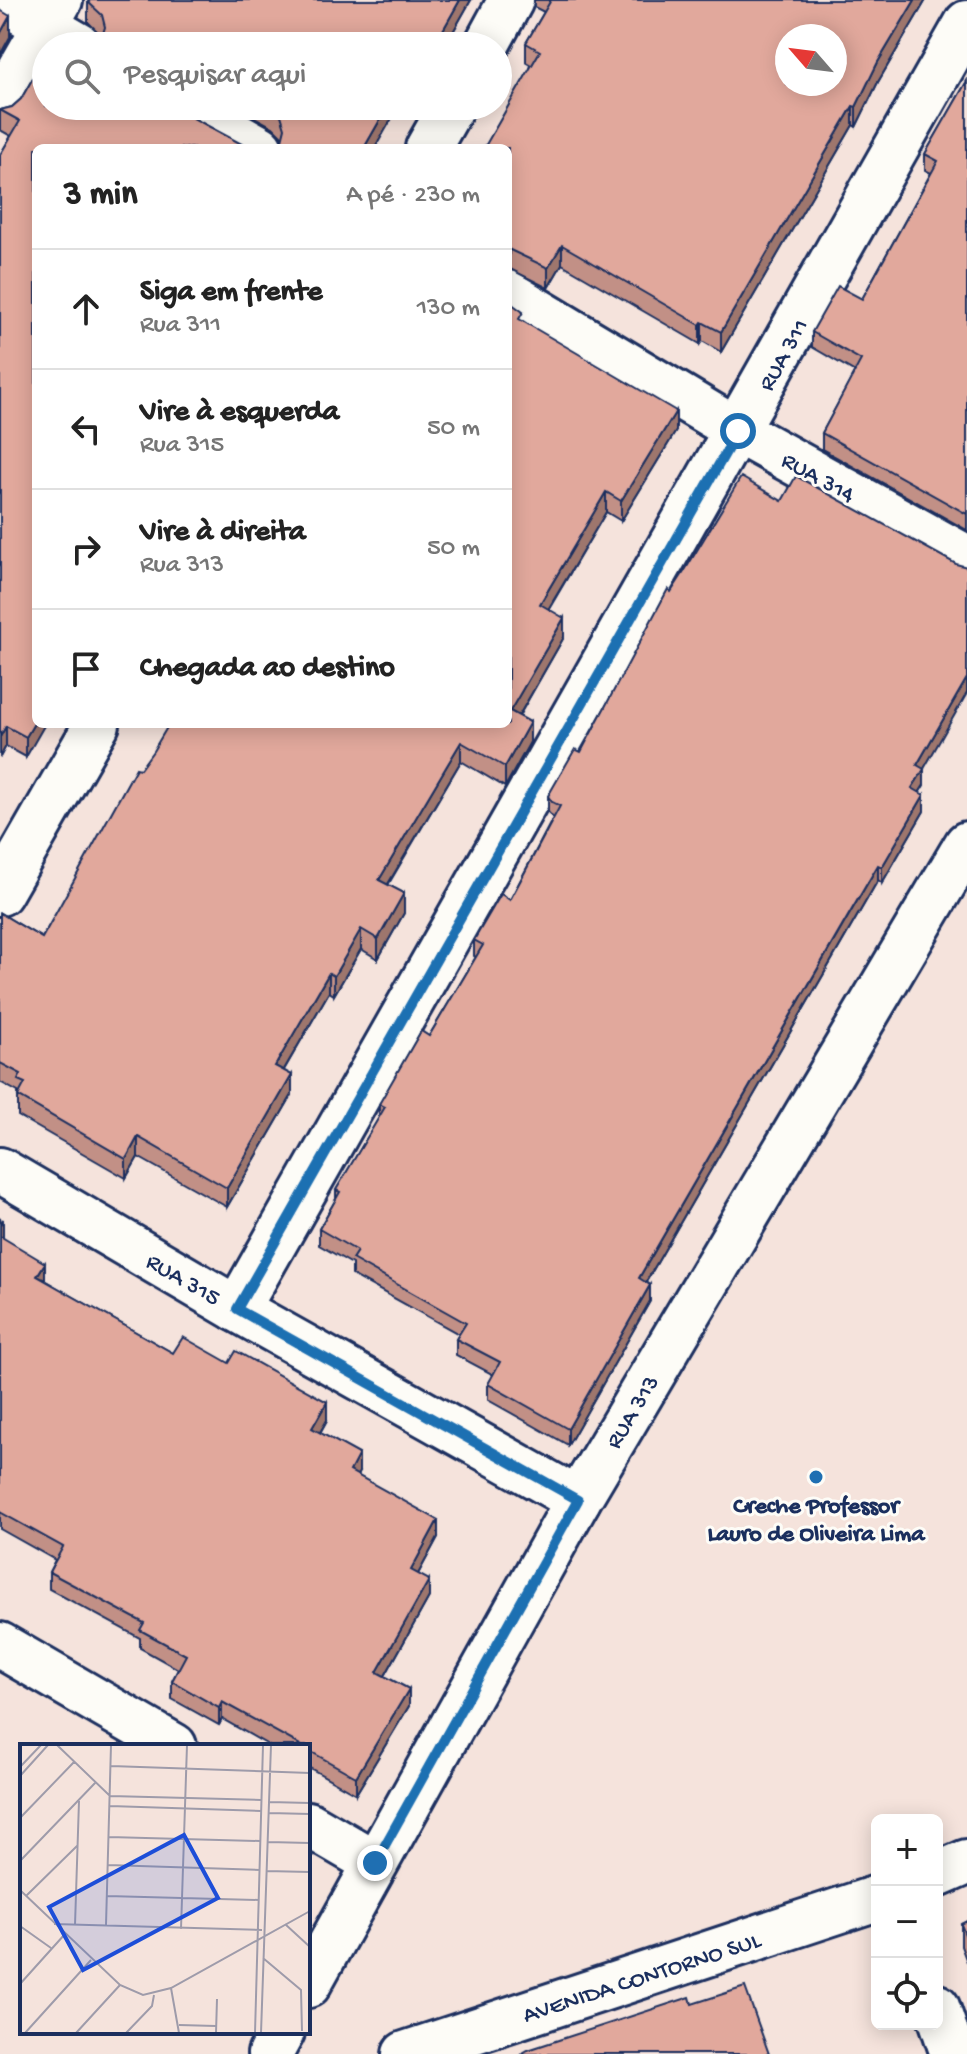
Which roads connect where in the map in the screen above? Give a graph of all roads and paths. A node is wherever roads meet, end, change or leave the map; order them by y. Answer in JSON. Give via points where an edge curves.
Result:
{"nodes":[{"id":1,"x":1,"y":0,"type":"edge"},
{"id":2,"x":511,"y":0,"type":"edge"},
{"id":3,"x":967,"y":23,"type":"edge"},
{"id":4,"x":62,"y":24,"type":"edge"},
{"id":5,"x":494,"y":32,"type":"edge"},
{"id":6,"x":32,"y":63,"type":"edge"},
{"id":7,"x":0,"y":105,"type":"edge"},
{"id":8,"x":211,"y":120,"type":"edge"},
{"id":9,"x":444,"y":120,"type":"edge"},
{"id":10,"x":253,"y":144,"type":"edge"},
{"id":11,"x":430,"y":144,"type":"edge"},
{"id":12,"x":512,"y":295,"type":"edge"},
{"id":13,"x":738,"y":431,"type":"junction"},
{"id":14,"x":967,"y":558,"type":"edge"},
{"id":15,"x":95,"y":728,"type":"edge"},
{"id":16,"x":967,"y":844,"type":"edge"},
{"id":17,"x":0,"y":893,"type":"edge"},
{"id":18,"x":0,"y":1170,"type":"edge"},
{"id":19,"x":237,"y":1309,"type":"junction"},
{"id":20,"x":578,"y":1500,"type":"junction"},
{"id":21,"x":0,"y":1645,"type":"edge"},
{"id":22,"x":171,"y":1744,"type":"edge"},
{"id":23,"x":310,"y":1825,"type":"edge"},
{"id":24,"x":967,"y":1862,"type":"edge"},
{"id":25,"x":375,"y":1863,"type":"junction"},
{"id":26,"x":943,"y":1872,"type":"edge"},
{"id":27,"x":871,"y":1900,"type":"edge"},
{"id":28,"x":310,"y":1981,"type":"edge"},
{"id":29,"x":943,"y":2025,"type":"edge"},
{"id":30,"x":281,"y":2034,"type":"edge"},
{"id":31,"x":418,"y":2052,"type":"edge"},
{"id":32,"x":270,"y":2054,"type":"edge"},
{"id":33,"x":953,"y":2054,"type":"edge"}],
"edges":[{"from":1,"to":4,"type":"street"},
{"from":2,"to":5,"type":"street"},
{"from":3,"to":13,"type":"street","name":"RUA 311"},
{"from":6,"to":7,"type":"street"},
{"from":8,"to":10,"type":"street"},
{"from":9,"to":11,"type":"street"},
{"from":12,"to":13,"type":"street","name":"RUA 314"},
{"from":13,"to":14,"type":"street","name":"RUA 314"},
{"from":13,"to":19,"type":"street","name":"RUA 311"},
{"from":15,"to":17,"type":"street"},
{"from":16,"to":20,"type":"street","name":"RUA 313"},
{"from":18,"to":19,"type":"street","name":"RUA 315"},
{"from":19,"to":20,"type":"street","name":"RUA 315"},
{"from":20,"to":25,"type":"street","name":"RUA 313"},
{"from":21,"to":22,"type":"street"},
{"from":23,"to":25,"type":"street"},
{"from":24,"to":26,"type":"street"},
{"from":25,"to":28,"type":"street","name":"RUA 313"},
{"from":27,"to":31,"type":"street","name":"AVENIDA CONTORNO SUL"},
{"from":29,"to":33,"type":"street"},
{"from":30,"to":32,"type":"street"}]}
